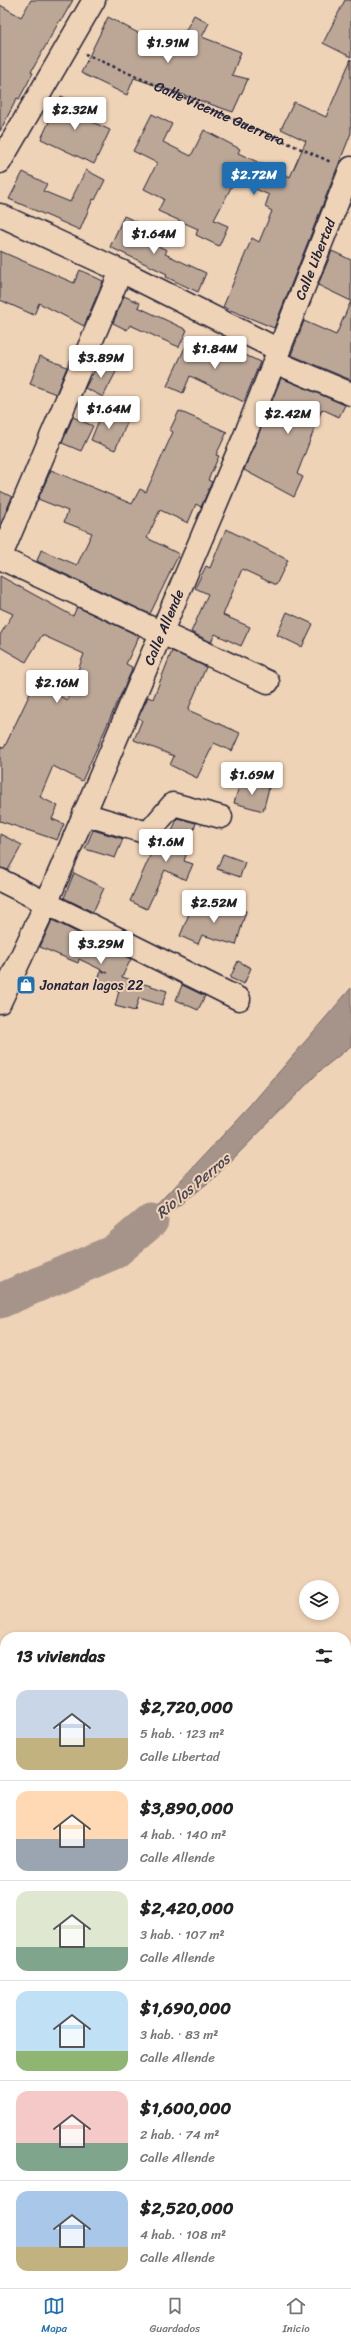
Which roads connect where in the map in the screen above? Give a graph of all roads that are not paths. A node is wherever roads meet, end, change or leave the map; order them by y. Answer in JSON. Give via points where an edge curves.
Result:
{"nodes":[{"id":1,"x":94,"y":0,"type":"edge"},
{"id":2,"x":0,"y":162,"type":"edge"},
{"id":3,"x":351,"y":169,"type":"edge"},
{"id":4,"x":0,"y":215,"type":"edge"},
{"id":5,"x":121,"y":270,"type":"junction"},
{"id":6,"x":277,"y":356,"type":"junction"},
{"id":7,"x":351,"y":394,"type":"edge"},
{"id":8,"x":0,"y":558,"type":"edge"},
{"id":9,"x":161,"y":634,"type":"junction"},
{"id":10,"x":268,"y":682,"type":"dead end"},
{"id":11,"x":84,"y":814,"type":"junction"},
{"id":12,"x":221,"y":817,"type":"dead end"},
{"id":13,"x":0,"y":880,"type":"edge"},
{"id":14,"x":46,"y":904,"type":"junction"},
{"id":15,"x":239,"y":999,"type":"dead end"},
{"id":16,"x":0,"y":1002,"type":"edge"}],
"edges":[{"from":1,"to":2,"type":"street"},
{"from":3,"to":6,"type":"street","name":"Calle Libertad"},
{"from":4,"to":5,"type":"street"},
{"from":5,"to":6,"type":"street"},
{"from":5,"to":8,"type":"street"},
{"from":6,"to":7,"type":"street"},
{"from":6,"to":9,"type":"street","name":"Calle Allende"},
{"from":8,"to":9,"type":"street"},
{"from":9,"to":10,"type":"street"},
{"from":9,"to":11,"type":"street","name":"Calle Allende"},
{"from":11,"to":12,"type":"street","via":[[148,834],[173,804]]},
{"from":11,"to":14,"type":"street","name":"Calle Allende"},
{"from":13,"to":14,"type":"street"},
{"from":14,"to":15,"type":"street"},
{"from":14,"to":16,"type":"street"}]}
